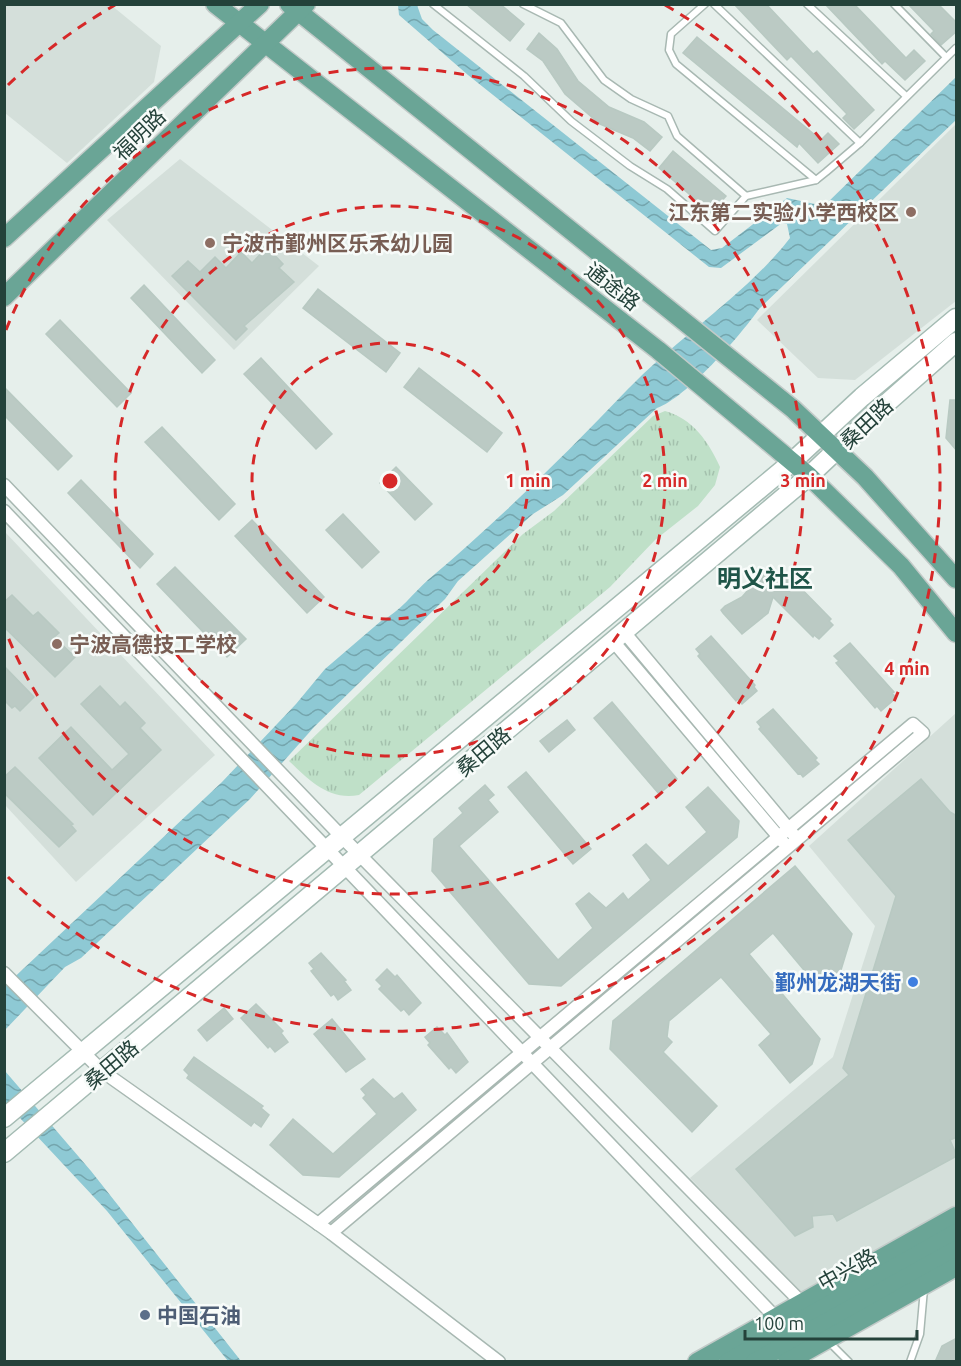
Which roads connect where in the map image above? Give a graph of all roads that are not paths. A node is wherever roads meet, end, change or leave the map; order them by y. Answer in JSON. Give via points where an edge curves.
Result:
{"nodes":[{"id":1,"x":215,"y":4,"type":"edge"},
{"id":2,"x":260,"y":4,"type":"edge"},
{"id":3,"x":433,"y":4,"type":"edge"},
{"id":4,"x":524,"y":4,"type":"edge"},
{"id":5,"x":705,"y":4,"type":"edge"},
{"id":6,"x":714,"y":4,"type":"edge"},
{"id":7,"x":807,"y":4,"type":"edge"},
{"id":8,"x":894,"y":4,"type":"edge"},
{"id":9,"x":298,"y":7,"type":"edge"},
{"id":10,"x":239,"y":24,"type":"junction"},
{"id":11,"x":264,"y":44,"type":"junction"},
{"id":12,"x":957,"y":48,"type":"edge"},
{"id":13,"x":946,"y":57,"type":"junction"},
{"id":14,"x":906,"y":96,"type":"junction"},
{"id":15,"x":860,"y":143,"type":"junction"},
{"id":16,"x":816,"y":180,"type":"junction"},
{"id":17,"x":746,"y":196,"type":"junction"},
{"id":18,"x":4,"y":238,"type":"edge"},
{"id":19,"x":4,"y":297,"type":"edge"},
{"id":20,"x":957,"y":318,"type":"edge"},
{"id":21,"x":957,"y":342,"type":"edge"},
{"id":22,"x":821,"y":435,"type":"junction"},
{"id":23,"x":837,"y":449,"type":"junction"},
{"id":24,"x":792,"y":462,"type":"junction"},
{"id":25,"x":809,"y":476,"type":"junction"},
{"id":26,"x":4,"y":485,"type":"edge"},
{"id":27,"x":4,"y":511,"type":"edge"},
{"id":28,"x":957,"y":579,"type":"edge"},
{"id":29,"x":957,"y":633,"type":"edge"},
{"id":30,"x":619,"y":636,"type":"junction"},
{"id":31,"x":788,"y":828,"type":"junction"},
{"id":32,"x":342,"y":837,"type":"junction"},
{"id":33,"x":778,"y":837,"type":"junction"},
{"id":34,"x":798,"y":840,"type":"junction"},
{"id":35,"x":788,"y":848,"type":"junction"},
{"id":36,"x":327,"y":850,"type":"junction"},
{"id":37,"x":359,"y":855,"type":"junction"},
{"id":38,"x":344,"y":867,"type":"junction"},
{"id":39,"x":4,"y":974,"type":"edge"},
{"id":40,"x":541,"y":1037,"type":"junction"},
{"id":41,"x":552,"y":1047,"type":"junction"},
{"id":42,"x":522,"y":1052,"type":"junction"},
{"id":43,"x":83,"y":1054,"type":"junction"},
{"id":44,"x":533,"y":1064,"type":"junction"},
{"id":45,"x":102,"y":1071,"type":"junction"},
{"id":46,"x":4,"y":1118,"type":"edge"},
{"id":47,"x":4,"y":1154,"type":"edge"},
{"id":48,"x":957,"y":1216,"type":"edge"},
{"id":49,"x":318,"y":1224,"type":"junction"},
{"id":50,"x":331,"y":1233,"type":"junction"},
{"id":51,"x":957,"y":1233,"type":"edge"},
{"id":52,"x":957,"y":1250,"type":"edge"},
{"id":53,"x":957,"y":1267,"type":"edge"},
{"id":54,"x":926,"y":1285,"type":"junction"},
{"id":55,"x":802,"y":1303,"type":"junction"},
{"id":56,"x":775,"y":1317,"type":"junction"},
{"id":57,"x":827,"y":1339,"type":"junction"},
{"id":58,"x":499,"y":1362,"type":"edge"},
{"id":59,"x":697,"y":1362,"type":"edge"},
{"id":60,"x":728,"y":1362,"type":"edge"},
{"id":61,"x":754,"y":1362,"type":"edge"},
{"id":62,"x":787,"y":1362,"type":"edge"},
{"id":63,"x":849,"y":1362,"type":"edge"},
{"id":64,"x":910,"y":1362,"type":"edge"}],
"edges":[{"from":1,"to":10,"type":"main road","name":"通途路"},
{"from":2,"to":10,"type":"main road","name":"福明路"},
{"from":3,"to":17,"type":"lane","via":[[524,76],[571,121],[668,189],[715,231]]},
{"from":4,"to":17,"type":"lane","via":[[561,23],[604,80],[631,99],[668,116],[676,136]]},
{"from":5,"to":16,"type":"lane","via":[[671,34],[669,50],[676,64]]},
{"from":6,"to":15,"type":"lane"},
{"from":7,"to":14,"type":"lane"},
{"from":8,"to":13,"type":"lane"},
{"from":9,"to":11,"type":"main road","name":"福明路"},
{"from":9,"to":22,"type":"main road","name":"通途路"},
{"from":10,"to":11,"type":"main road","name":"通途路"},
{"from":10,"to":18,"type":"main road","name":"福明路"},
{"from":11,"to":19,"type":"main road","name":"福明路"},
{"from":11,"to":24,"type":"main road","name":"通途路","via":[[658,350]]},
{"from":12,"to":13,"type":"lane"},
{"from":13,"to":14,"type":"lane"},
{"from":14,"to":15,"type":"lane"},
{"from":15,"to":16,"type":"lane"},
{"from":16,"to":17,"type":"lane"},
{"from":20,"to":22,"type":"main road","name":"桑田路"},
{"from":21,"to":23,"type":"main road","name":"桑田路"},
{"from":22,"to":23,"type":"main road","name":"通途路"},
{"from":22,"to":24,"type":"main road","name":"桑田路"},
{"from":23,"to":25,"type":"main road","name":"桑田路"},
{"from":23,"to":28,"type":"main road","name":"通途路"},
{"from":24,"to":25,"type":"main road","name":"通途路"},
{"from":24,"to":32,"type":"main road","name":"桑田路"},
{"from":25,"to":29,"type":"main road","name":"通途路","via":[[901,566]]},
{"from":25,"to":30,"type":"main road","name":"桑田路"},
{"from":26,"to":32,"type":"street"},
{"from":27,"to":36,"type":"street"},
{"from":30,"to":31,"type":"street"},
{"from":30,"to":33,"type":"street"},
{"from":30,"to":37,"type":"main road","name":"桑田路"},
{"from":31,"to":33,"type":"street"},
{"from":31,"to":34,"type":"street"},
{"from":31,"to":34,"type":"street","via":[[912,724],[923,733]]},
{"from":32,"to":36,"type":"main road","name":"桑田路"},
{"from":32,"to":37,"type":"street"},
{"from":33,"to":35,"type":"street"},
{"from":33,"to":40,"type":"street"},
{"from":34,"to":35,"type":"street"},
{"from":35,"to":41,"type":"street"},
{"from":36,"to":38,"type":"street"},
{"from":36,"to":43,"type":"main road","name":"桑田路"},
{"from":37,"to":38,"type":"main road","name":"桑田路"},
{"from":37,"to":40,"type":"street"},
{"from":38,"to":42,"type":"street"},
{"from":38,"to":45,"type":"main road","name":"桑田路"},
{"from":39,"to":43,"type":"street"},
{"from":40,"to":41,"type":"street"},
{"from":40,"to":42,"type":"street"},
{"from":41,"to":44,"type":"street"},
{"from":41,"to":55,"type":"street"},
{"from":42,"to":44,"type":"street"},
{"from":42,"to":49,"type":"street"},
{"from":43,"to":45,"type":"street"},
{"from":43,"to":46,"type":"main road","name":"桑田路"},
{"from":44,"to":50,"type":"street"},
{"from":44,"to":56,"type":"street"},
{"from":45,"to":47,"type":"main road","name":"桑田路"},
{"from":45,"to":49,"type":"street"},
{"from":48,"to":55,"type":"main road"},
{"from":49,"to":50,"type":"street"},
{"from":50,"to":58,"type":"street"},
{"from":51,"to":60,"type":"main road","name":"中兴路"},
{"from":52,"to":61,"type":"main road","name":"中兴路"},
{"from":53,"to":54,"type":"main road"},
{"from":54,"to":57,"type":"main road"},
{"from":54,"to":64,"type":"lane","via":[[920,1334]]},
{"from":55,"to":56,"type":"main road"},
{"from":56,"to":59,"type":"main road"},
{"from":57,"to":62,"type":"main road"},
{"from":57,"to":63,"type":"lane"}]}
